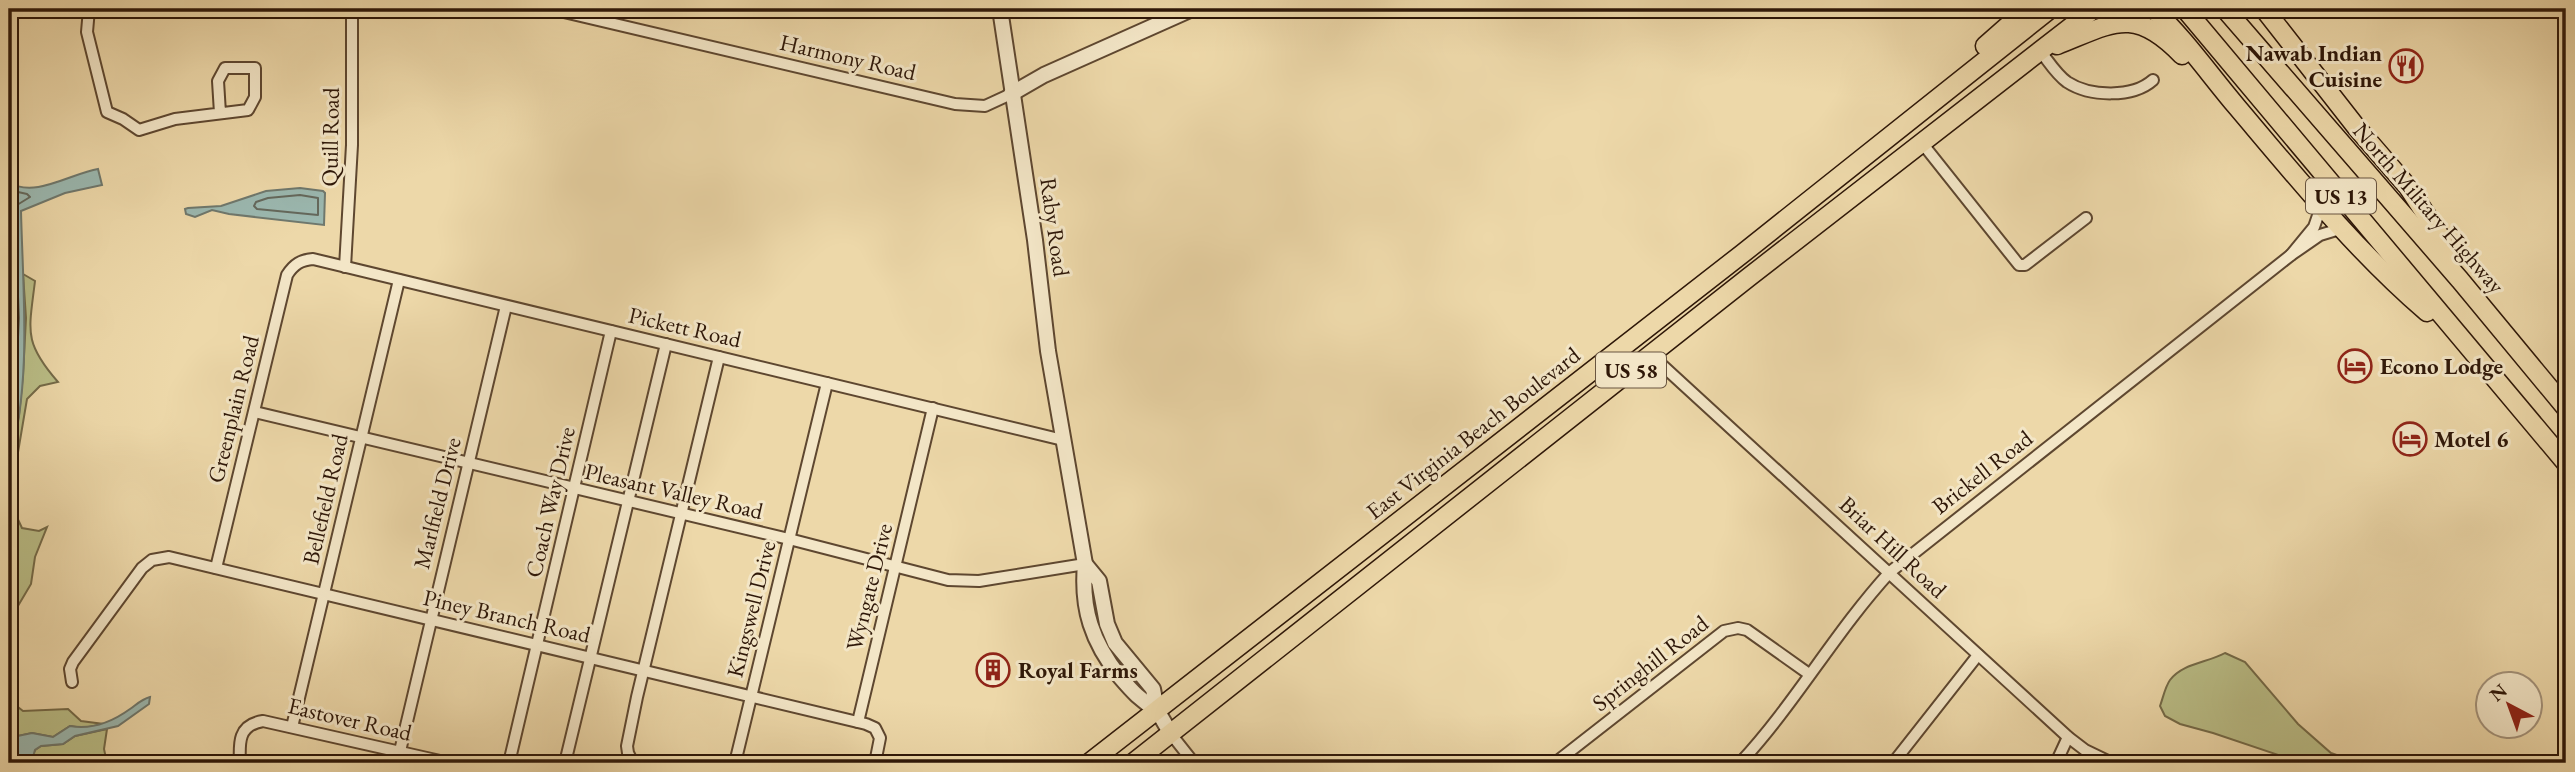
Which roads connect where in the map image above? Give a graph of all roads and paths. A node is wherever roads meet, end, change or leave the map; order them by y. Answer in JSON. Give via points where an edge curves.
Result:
{"nodes":[{"id":1,"x":89,"y":9,"type":"edge"},
{"id":2,"x":551,"y":9,"type":"edge"},
{"id":3,"x":1000,"y":9,"type":"edge"},
{"id":4,"x":1192,"y":9,"type":"edge"},
{"id":5,"x":2027,"y":9,"type":"edge"},
{"id":6,"x":2050,"y":9,"type":"edge"},
{"id":7,"x":2094,"y":9,"type":"edge"},
{"id":8,"x":2153,"y":9,"type":"edge"},
{"id":9,"x":2185,"y":9,"type":"edge"},
{"id":10,"x":2225,"y":9,"type":"edge"},
{"id":11,"x":2264,"y":9,"type":"edge"},
{"id":12,"x":350,"y":11,"type":"edge"},
{"id":13,"x":2041,"y":52,"type":"junction"},
{"id":14,"x":2153,"y":80,"type":"dead end"},
{"id":15,"x":1011,"y":94,"type":"junction"},
{"id":16,"x":1941,"y":94,"type":"junction"},
{"id":17,"x":220,"y":113,"type":"junction"},
{"id":18,"x":1922,"y":143,"type":"junction"},
{"id":19,"x":2272,"y":147,"type":"junction"},
{"id":20,"x":2322,"y":204,"type":"junction"},
{"id":21,"x":2086,"y":218,"type":"dead end"},
{"id":22,"x":2343,"y":228,"type":"junction"},
{"id":23,"x":2291,"y":255,"type":"junction"},
{"id":24,"x":298,"y":262,"type":"joint"},
{"id":25,"x":345,"y":267,"type":"junction"},
{"id":26,"x":399,"y":280,"type":"junction"},
{"id":27,"x":2460,"y":280,"type":"junction"},
{"id":28,"x":506,"y":306,"type":"junction"},
{"id":29,"x":611,"y":331,"type":"junction"},
{"id":30,"x":666,"y":344,"type":"junction"},
{"id":31,"x":2467,"y":346,"type":"junction"},
{"id":32,"x":1651,"y":355,"type":"junction"},
{"id":33,"x":719,"y":357,"type":"junction"},
{"id":34,"x":827,"y":383,"type":"junction"},
{"id":35,"x":933,"y":408,"type":"junction"},
{"id":36,"x":2566,"y":408,"type":"edge"},
{"id":37,"x":255,"y":412,"type":"junction"},
{"id":38,"x":361,"y":438,"type":"junction"},
{"id":39,"x":1063,"y":440,"type":"junction"},
{"id":40,"x":2566,"y":463,"type":"edge"},
{"id":41,"x":468,"y":464,"type":"junction"},
{"id":42,"x":575,"y":490,"type":"junction"},
{"id":43,"x":629,"y":502,"type":"junction"},
{"id":44,"x":682,"y":515,"type":"junction"},
{"id":45,"x":789,"y":539,"type":"junction"},
{"id":46,"x":1085,"y":564,"type":"junction"},
{"id":47,"x":895,"y":566,"type":"junction"},
{"id":48,"x":216,"y":568,"type":"junction"},
{"id":49,"x":1890,"y":572,"type":"junction"},
{"id":50,"x":324,"y":594,"type":"junction"},
{"id":51,"x":430,"y":620,"type":"junction"},
{"id":52,"x":537,"y":645,"type":"junction"},
{"id":53,"x":1978,"y":655,"type":"junction"},
{"id":54,"x":591,"y":658,"type":"junction"},
{"id":55,"x":644,"y":670,"type":"junction"},
{"id":56,"x":1809,"y":674,"type":"junction"},
{"id":57,"x":72,"y":682,"type":"dead end"},
{"id":58,"x":751,"y":698,"type":"junction"},
{"id":59,"x":1157,"y":710,"type":"junction"},
{"id":60,"x":858,"y":722,"type":"junction"},
{"id":61,"x":292,"y":727,"type":"junction"},
{"id":62,"x":1171,"y":733,"type":"junction"},
{"id":63,"x":2068,"y":737,"type":"junction"},
{"id":64,"x":400,"y":751,"type":"junction"},
{"id":65,"x":240,"y":763,"type":"edge"},
{"id":66,"x":449,"y":763,"type":"edge"},
{"id":67,"x":509,"y":763,"type":"edge"},
{"id":68,"x":565,"y":763,"type":"edge"},
{"id":69,"x":634,"y":763,"type":"edge"},
{"id":70,"x":735,"y":763,"type":"edge"},
{"id":71,"x":875,"y":763,"type":"edge"},
{"id":72,"x":1089,"y":763,"type":"edge"},
{"id":73,"x":1133,"y":763,"type":"edge"},
{"id":74,"x":1194,"y":763,"type":"edge"},
{"id":75,"x":1555,"y":763,"type":"edge"},
{"id":76,"x":1740,"y":763,"type":"edge"},
{"id":77,"x":1893,"y":763,"type":"edge"},
{"id":78,"x":2056,"y":763,"type":"edge"},
{"id":79,"x":2112,"y":763,"type":"edge"}],
"edges":[{"from":1,"to":17,"type":"street","via":[[87,32],[107,112],[139,130]]},
{"from":2,"to":15,"type":"street","name":"Harmony Road","via":[[955,104],[985,106]]},
{"from":3,"to":15,"type":"street","name":"Raby Road"},
{"from":4,"to":15,"type":"street"},
{"from":5,"to":16,"type":"main road"},
{"from":6,"to":16,"type":"main road","name":"East Virginia Beach Boulevard","number":"US 58"},
{"from":7,"to":13,"type":"main road","name":"East Virginia Beach Boulevard","number":"US 58"},
{"from":8,"to":19,"type":"main road","via":[[2188,44]]},
{"from":9,"to":31,"type":"main road","number":"US 13"},
{"from":10,"to":27,"type":"main road","name":"North Military Highway","number":"US 13"},
{"from":11,"to":27,"type":"main road","via":[[2408,187],[2440,236]]},
{"from":12,"to":25,"type":"street","name":"Quill Road","via":[[352,145]]},
{"from":13,"to":14,"type":"street","via":[[2064,80],[2085,89],[2126,93]]},
{"from":13,"to":18,"type":"main road","name":"East Virginia Beach Boulevard","number":"US 58"},
{"from":13,"to":19,"type":"main road","via":[[2105,25],[2143,26],[2167,39]]},
{"from":15,"to":39,"type":"street","name":"Raby Road"},
{"from":16,"to":59,"type":"main road","name":"East Virginia Beach Boulevard","number":"US 58"},
{"from":17,"to":17,"type":"street","via":[[218,81],[225,68],[255,68],[255,97],[248,110]]},
{"from":18,"to":21,"type":"street","via":[[2019,265]]},
{"from":18,"to":32,"type":"main road","name":"East Virginia Beach Boulevard","number":"US 58"},
{"from":19,"to":20,"type":"main road"},
{"from":20,"to":22,"type":"main road"},
{"from":20,"to":23,"type":"street","name":"Brickell Road","via":[[2314,226]]},
{"from":22,"to":23,"type":"street","name":"Brickell Road","via":[[2320,235]]},
{"from":22,"to":31,"type":"main road","via":[[2403,292]]},
{"from":23,"to":49,"type":"street","name":"Brickell Road"},
{"from":24,"to":25,"type":"street","name":"Pickett Road","via":[[313,259]]},
{"from":24,"to":37,"type":"street","name":"Greenplain Road","via":[[288,275]]},
{"from":25,"to":26,"type":"street","name":"Pickett Road"},
{"from":26,"to":28,"type":"street","name":"Pickett Road"},
{"from":26,"to":38,"type":"street","name":"Bellefield Road"},
{"from":27,"to":36,"type":"main road","name":"North Military Highway","number":"US 13"},
{"from":28,"to":29,"type":"street","name":"Pickett Road"},
{"from":28,"to":41,"type":"street","name":"Marlfield Drive"},
{"from":29,"to":30,"type":"street","name":"Pickett Road"},
{"from":29,"to":42,"type":"street","name":"Coach Way Drive"},
{"from":30,"to":33,"type":"street","name":"Pickett Road"},
{"from":30,"to":43,"type":"street"},
{"from":31,"to":40,"type":"main road","number":"US 13"},
{"from":32,"to":49,"type":"street","name":"Briar Hill Road"},
{"from":32,"to":62,"type":"main road","name":"East Virginia Beach Boulevard","number":"US 58"},
{"from":33,"to":34,"type":"street","name":"Pickett Road"},
{"from":33,"to":44,"type":"street"},
{"from":34,"to":35,"type":"street","name":"Pickett Road"},
{"from":34,"to":45,"type":"street","name":"Kingswell Drive"},
{"from":35,"to":39,"type":"street","name":"Pickett Road"},
{"from":35,"to":47,"type":"street","name":"Wyngate Drive"},
{"from":37,"to":38,"type":"street","name":"Pleasant Valley Road"},
{"from":37,"to":48,"type":"street","name":"Greenplain Road"},
{"from":38,"to":41,"type":"street","name":"Pleasant Valley Road"},
{"from":38,"to":50,"type":"street","name":"Bellefield Road"},
{"from":39,"to":46,"type":"street","name":"Raby Road"},
{"from":41,"to":42,"type":"street","name":"Pleasant Valley Road"},
{"from":41,"to":51,"type":"street","name":"Marlfield Drive"},
{"from":42,"to":43,"type":"street","name":"Pleasant Valley Road"},
{"from":42,"to":52,"type":"street","name":"Coach Way Drive"},
{"from":43,"to":44,"type":"street","name":"Pleasant Valley Road"},
{"from":43,"to":54,"type":"street"},
{"from":44,"to":45,"type":"street","name":"Pleasant Valley Road"},
{"from":44,"to":55,"type":"street"},
{"from":45,"to":47,"type":"street","name":"Pleasant Valley Road"},
{"from":45,"to":58,"type":"street","name":"Kingswell Drive"},
{"from":46,"to":47,"type":"street","name":"Pleasant Valley Road","via":[[979,581]]},
{"from":46,"to":59,"type":"street","name":"Raby Road","via":[[1098,580],[1115,643],[1153,690]]},
{"from":47,"to":60,"type":"street","name":"Wyngate Drive"},
{"from":48,"to":50,"type":"street","name":"Piney Branch Road"},
{"from":48,"to":57,"type":"street","name":"Piney Branch Road","via":[[169,556],[148,562],[73,662]]},
{"from":49,"to":53,"type":"street","name":"Briar Hill Road"},
{"from":49,"to":56,"type":"street","name":"Brickell Road"},
{"from":50,"to":51,"type":"street","name":"Piney Branch Road"},
{"from":50,"to":61,"type":"street","name":"Bellefield Road"},
{"from":51,"to":52,"type":"street","name":"Piney Branch Road"},
{"from":51,"to":64,"type":"street","name":"Marlfield Drive"},
{"from":52,"to":54,"type":"street","name":"Piney Branch Road"},
{"from":52,"to":67,"type":"street","name":"Coach Way Drive"},
{"from":53,"to":63,"type":"street","name":"Briar Hill Road"},
{"from":53,"to":77,"type":"street"},
{"from":54,"to":55,"type":"street","name":"Piney Branch Road"},
{"from":54,"to":68,"type":"street"},
{"from":55,"to":58,"type":"street","name":"Piney Branch Road"},
{"from":55,"to":69,"type":"street","via":[[627,746]]},
{"from":56,"to":75,"type":"street","name":"Springhill Road","via":[[1752,633],[1732,628]]},
{"from":56,"to":76,"type":"street","name":"Brickell Road"},
{"from":58,"to":60,"type":"street","name":"Piney Branch Road"},
{"from":58,"to":70,"type":"street","name":"Kingswell Drive"},
{"from":59,"to":62,"type":"street","name":"Raby Road"},
{"from":59,"to":72,"type":"main road","name":"East Virginia Beach Boulevard","number":"US 58"},
{"from":60,"to":71,"type":"street","via":[[878,732]]},
{"from":61,"to":64,"type":"street","name":"Eastover Road"},
{"from":61,"to":65,"type":"street","name":"Eastover Road","via":[[255,722],[244,730],[239,743]]},
{"from":62,"to":73,"type":"main road","name":"East Virginia Beach Boulevard","number":"US 58"},
{"from":62,"to":74,"type":"street"},
{"from":63,"to":78,"type":"street"},
{"from":63,"to":79,"type":"street","name":"Briar Hill Road"},
{"from":64,"to":66,"type":"street","name":"Eastover Road"}]}
